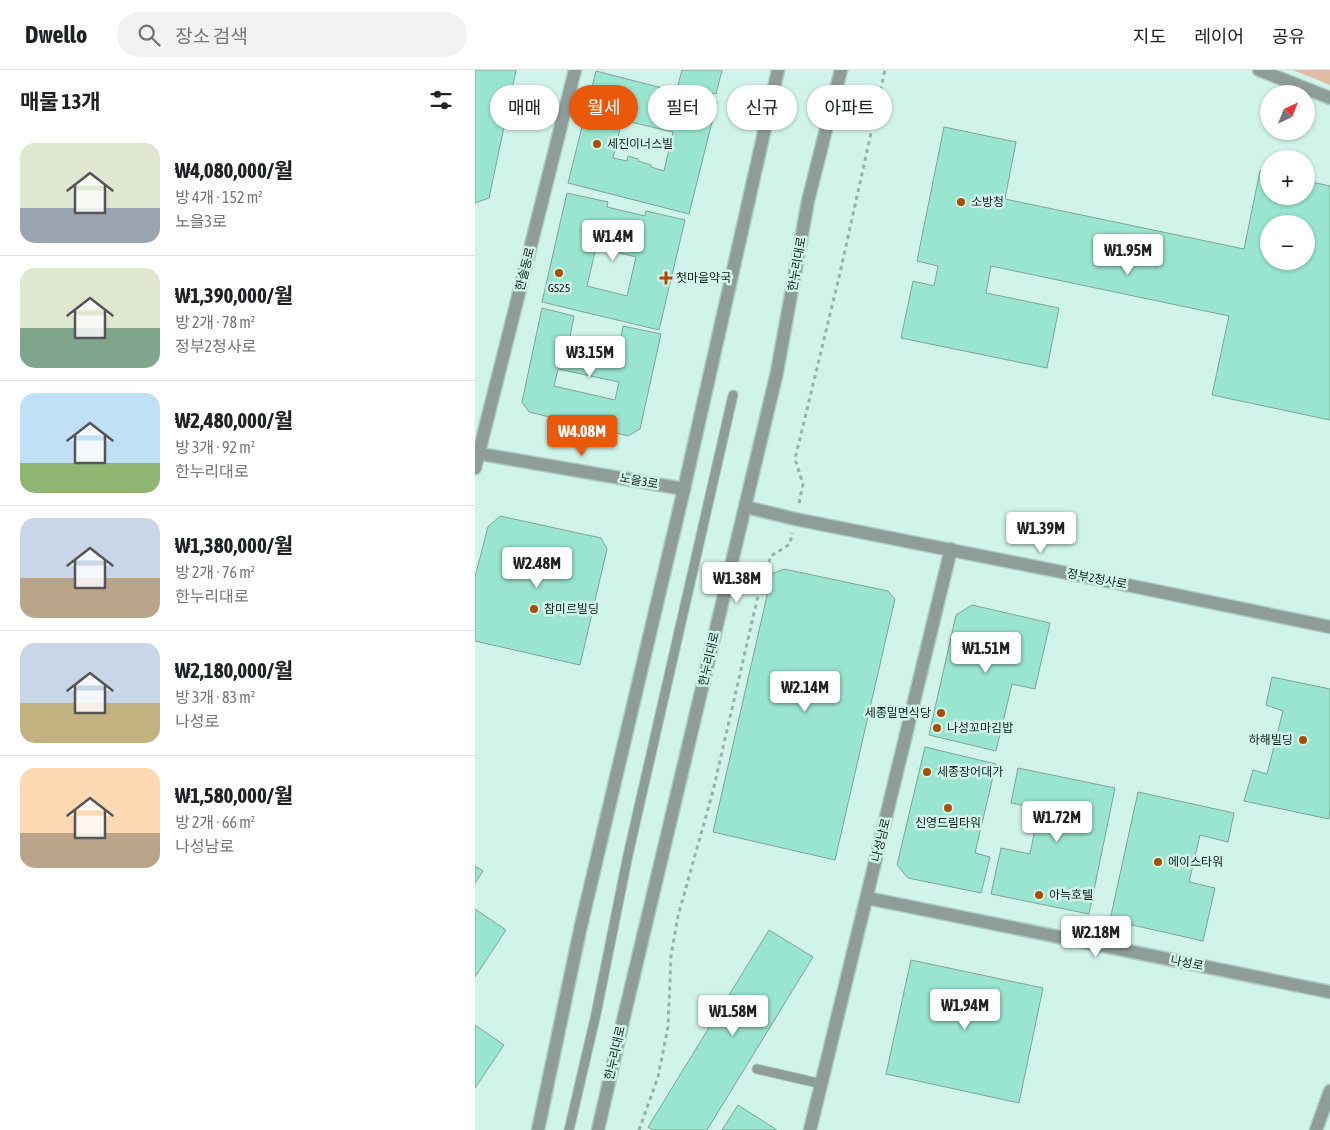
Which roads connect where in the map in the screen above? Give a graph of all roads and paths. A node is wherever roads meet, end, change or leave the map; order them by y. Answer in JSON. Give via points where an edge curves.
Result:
{"nodes":[{"id":1,"x":575,"y":70,"type":"edge"},
{"id":2,"x":779,"y":70,"type":"edge"},
{"id":3,"x":841,"y":70,"type":"edge"},
{"id":4,"x":885,"y":70,"type":"edge"},
{"id":5,"x":1259,"y":70,"type":"edge"},
{"id":6,"x":1330,"y":98,"type":"edge"},
{"id":7,"x":733,"y":395,"type":"dead end"},
{"id":8,"x":477,"y":453,"type":"edge"},
{"id":9,"x":475,"y":468,"type":"edge"},
{"id":10,"x":803,"y":484,"type":"dead end"},
{"id":11,"x":684,"y":489,"type":"junction"},
{"id":12,"x":746,"y":507,"type":"junction"},
{"id":13,"x":789,"y":544,"type":"dead end"},
{"id":14,"x":951,"y":550,"type":"junction"},
{"id":15,"x":1330,"y":627,"type":"edge"},
{"id":16,"x":867,"y":898,"type":"junction"},
{"id":17,"x":1330,"y":992,"type":"edge"},
{"id":18,"x":757,"y":1069,"type":"dead end"},
{"id":19,"x":822,"y":1084,"type":"junction"},
{"id":20,"x":1330,"y":1091,"type":"edge"},
{"id":21,"x":538,"y":1130,"type":"edge"},
{"id":22,"x":569,"y":1130,"type":"edge"},
{"id":23,"x":598,"y":1130,"type":"edge"},
{"id":24,"x":639,"y":1130,"type":"edge"},
{"id":25,"x":810,"y":1130,"type":"edge"},
{"id":26,"x":1316,"y":1130,"type":"edge"}],
"edges":[{"from":1,"to":8,"type":"street","name":"한솔동로"},
{"from":2,"to":11,"type":"street"},
{"from":3,"to":12,"type":"street","name":"한누리대로","via":[[808,200],[777,372]]},
{"from":4,"to":10,"type":"path","via":[[795,459]]},
{"from":5,"to":6,"type":"street"},
{"from":7,"to":22,"type":"lane"},
{"from":8,"to":9,"type":"street","name":"한솔동로"},
{"from":8,"to":11,"type":"street","name":"노을3로"},
{"from":11,"to":21,"type":"street","via":[[580,930]]},
{"from":12,"to":14,"type":"street","name":"정부2청사로"},
{"from":12,"to":23,"type":"street","name":"한누리대로"},
{"from":13,"to":24,"type":"path","via":[[771,556],[760,587],[713,791],[678,916],[671,956],[665,1044],[658,1077]]},
{"from":14,"to":15,"type":"street","name":"정부2청사로"},
{"from":14,"to":16,"type":"street","name":"나성남로"},
{"from":16,"to":17,"type":"street","name":"나성로"},
{"from":16,"to":19,"type":"street","name":"나성남로"},
{"from":18,"to":19,"type":"lane"},
{"from":19,"to":25,"type":"street","name":"나성남로"},
{"from":20,"to":26,"type":"street"}]}
